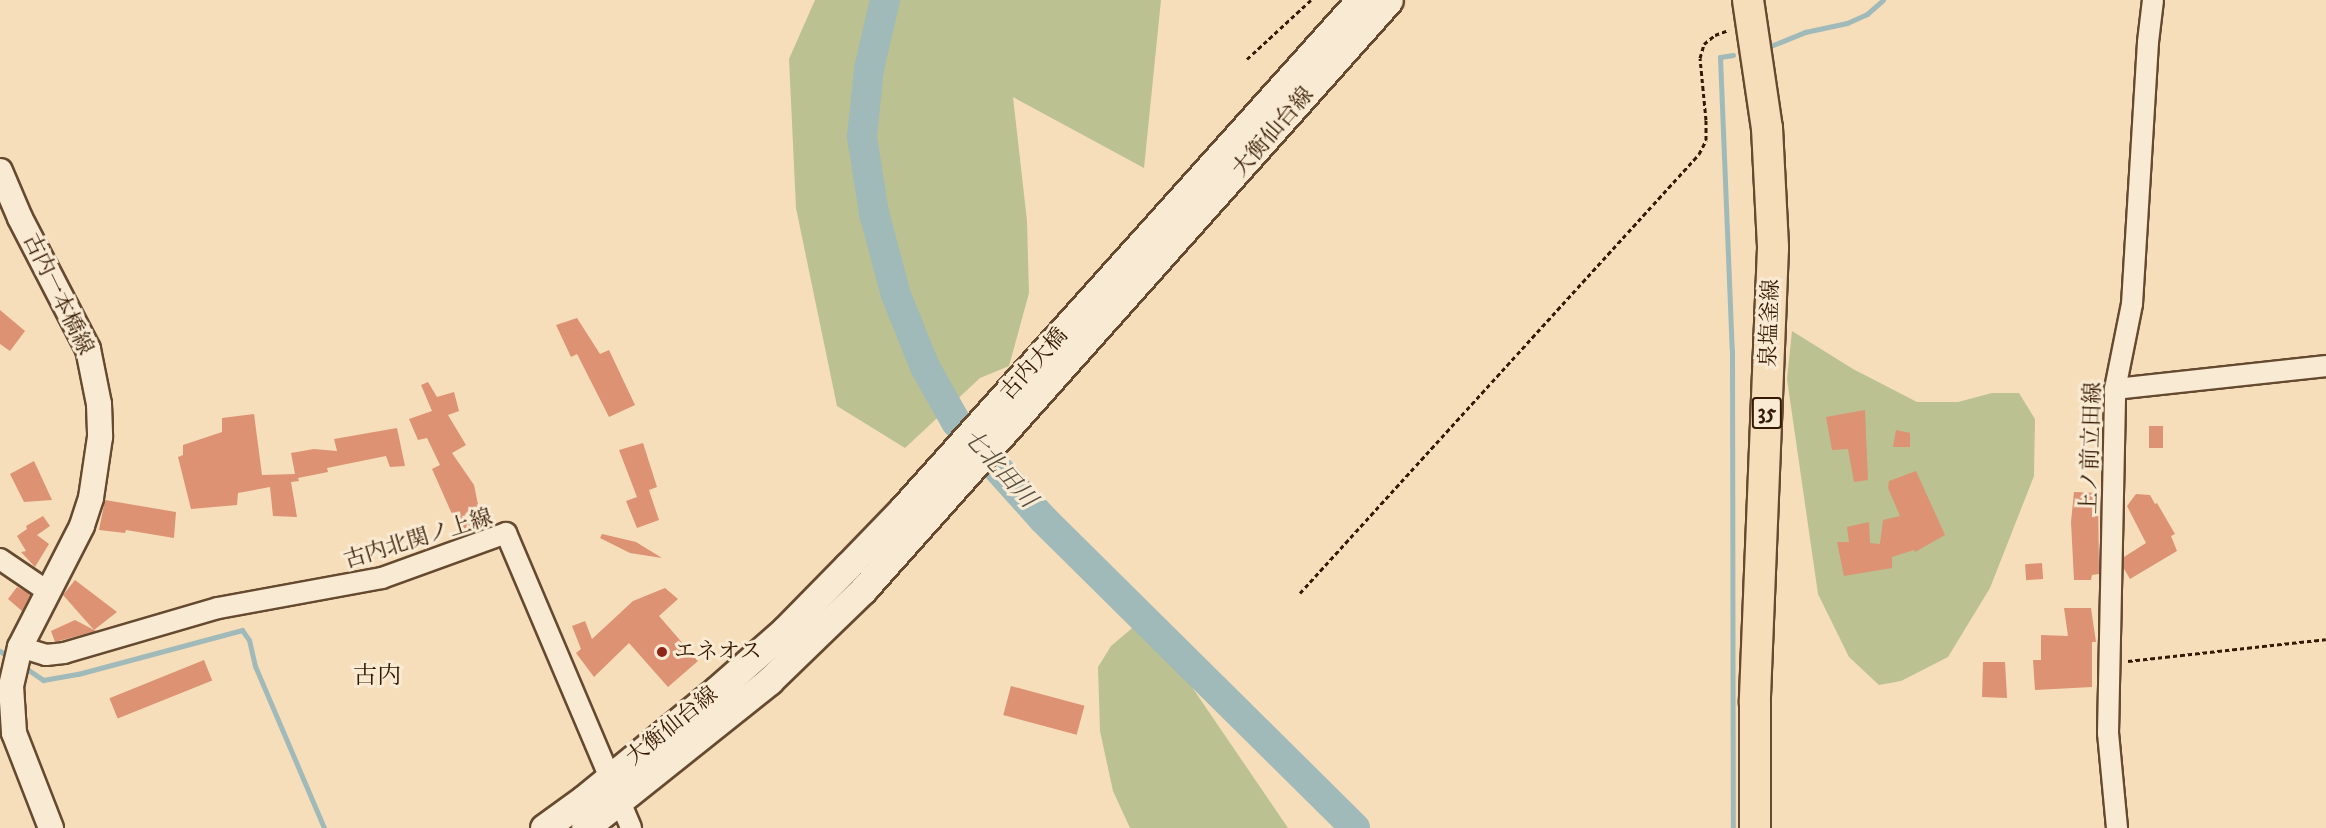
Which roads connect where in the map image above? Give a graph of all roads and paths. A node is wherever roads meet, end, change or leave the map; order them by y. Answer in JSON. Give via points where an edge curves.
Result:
{"nodes":[{"id":1,"x":1311,"y":0,"type":"edge"},
{"id":2,"x":1360,"y":0,"type":"edge"},
{"id":3,"x":1389,"y":0,"type":"edge"},
{"id":4,"x":2153,"y":0,"type":"edge"},
{"id":5,"x":1750,"y":10,"type":"edge"},
{"id":6,"x":1247,"y":59,"type":"dead end"},
{"id":7,"x":0,"y":171,"type":"edge"},
{"id":8,"x":1152,"y":251,"type":"junction"},
{"id":9,"x":2326,"y":366,"type":"edge"},
{"id":10,"x":2115,"y":389,"type":"junction"},
{"id":11,"x":929,"y":499,"type":"joint"},
{"id":12,"x":911,"y":519,"type":"junction"},
{"id":13,"x":0,"y":559,"type":"edge"},
{"id":14,"x":47,"y":591,"type":"junction"},
{"id":15,"x":1300,"y":593,"type":"dead end"},
{"id":16,"x":2326,"y":639,"type":"edge"},
{"id":17,"x":2110,"y":663,"type":"junction"},
{"id":18,"x":12,"y":674,"type":"edge"},
{"id":19,"x":610,"y":777,"type":"junction"},
{"id":20,"x":620,"y":802,"type":"junction"},
{"id":21,"x":51,"y":828,"type":"edge"},
{"id":22,"x":544,"y":828,"type":"edge"},
{"id":23,"x":585,"y":828,"type":"edge"},
{"id":24,"x":631,"y":828,"type":"edge"},
{"id":25,"x":1755,"y":828,"type":"edge"},
{"id":26,"x":2117,"y":828,"type":"edge"}],
"edges":[{"from":1,"to":6,"type":"path"},
{"from":2,"to":8,"type":"main road","name":"大衡仙台線"},
{"from":3,"to":8,"type":"main road","name":"大衡仙台線"},
{"from":4,"to":10,"type":"street","name":"上ノ前立田線","via":[[2132,304]]},
{"from":5,"to":15,"type":"path","via":[[1704,44],[1700,58],[1706,140],[1699,154]]},
{"from":5,"to":25,"type":"main road","name":"泉塩釜線","number":"35","via":[[1767,128],[1773,248],[1755,704]]},
{"from":7,"to":14,"type":"street","name":"古内一本橋線","via":[[88,349],[99,404],[100,437],[91,498],[82,525]]},
{"from":8,"to":11,"type":"main road","name":"古内大橋"},
{"from":9,"to":10,"type":"street"},
{"from":10,"to":17,"type":"street","name":"上ノ前立田線"},
{"from":11,"to":12,"type":"main road","name":"大衡仙台線"},
{"from":12,"to":19,"type":"main road","name":"大衡仙台線"},
{"from":12,"to":20,"type":"main road","name":"大衡仙台線","via":[[856,598],[769,681]]},
{"from":13,"to":14,"type":"street"},
{"from":14,"to":18,"type":"street","name":"古内一本橋線"},
{"from":16,"to":17,"type":"path"},
{"from":17,"to":26,"type":"street","name":"上ノ前立田線","via":[[2108,733]]},
{"from":18,"to":19,"type":"street","name":"古内北関ノ上線","via":[[46,655],[218,608],[382,578],[506,533]]},
{"from":18,"to":21,"type":"street","via":[[14,733]]},
{"from":19,"to":20,"type":"street"},
{"from":19,"to":22,"type":"main road","name":"大衡仙台線"},
{"from":20,"to":23,"type":"main road","name":"大衡仙台線"},
{"from":20,"to":24,"type":"street"}]}
